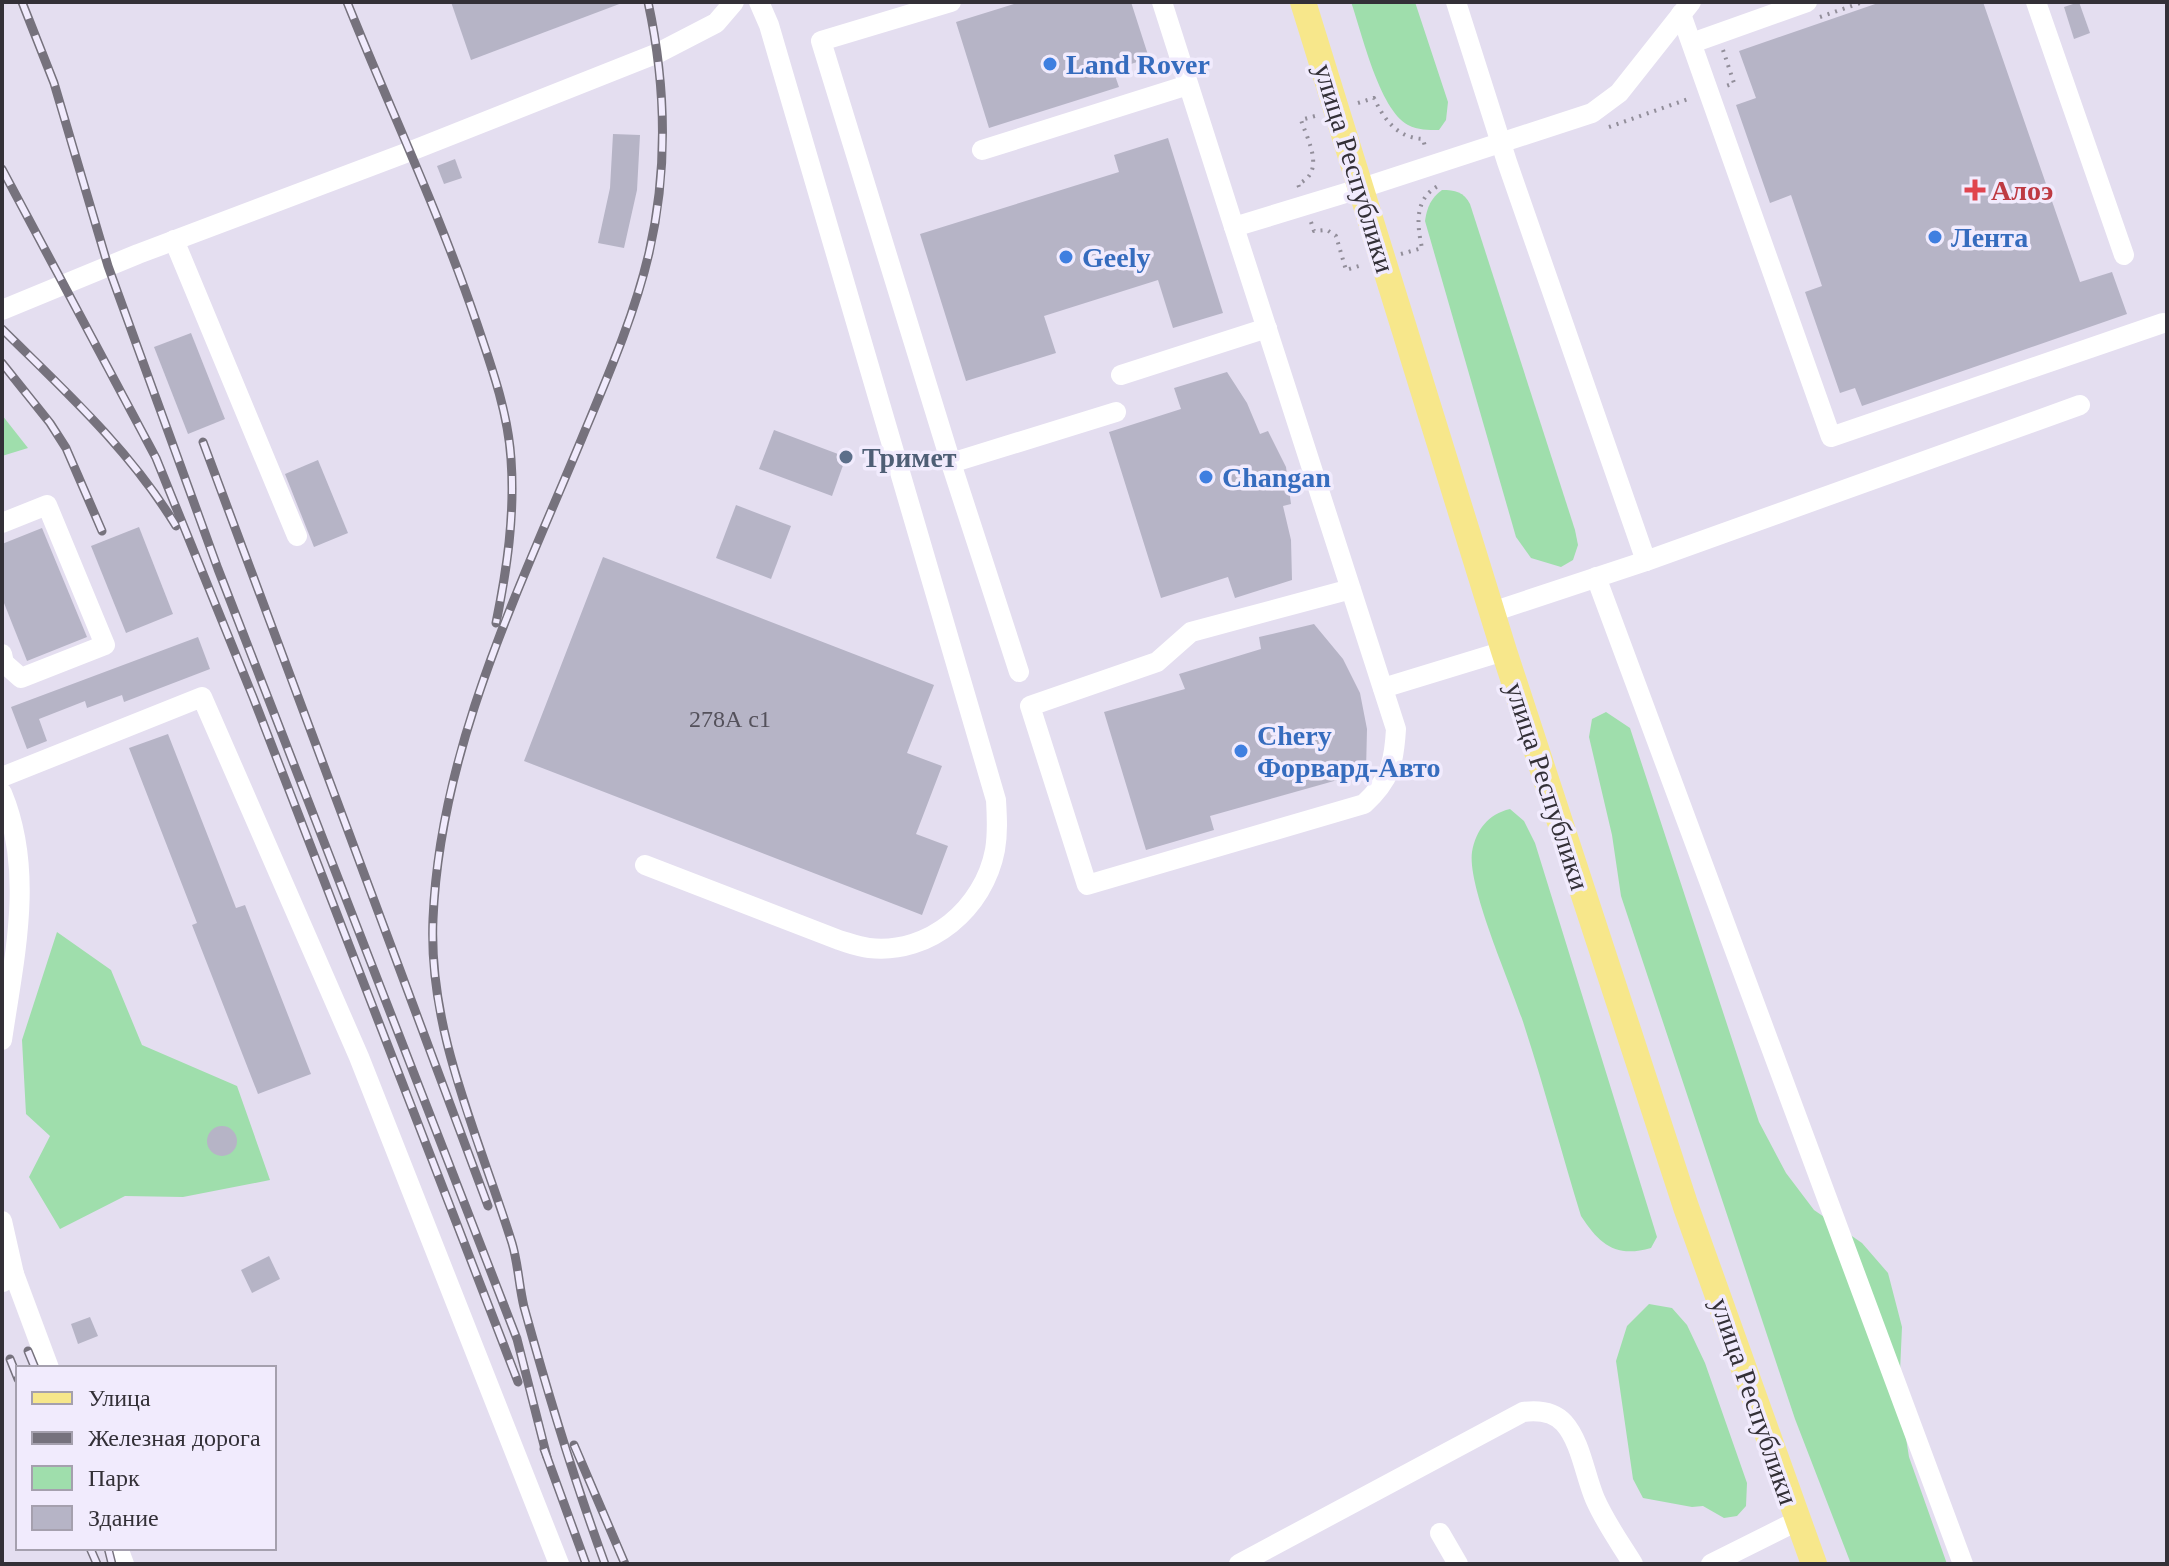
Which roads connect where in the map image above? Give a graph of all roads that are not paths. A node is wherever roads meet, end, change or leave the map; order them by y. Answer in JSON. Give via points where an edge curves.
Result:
{"nodes":[{"id":1,"x":734,"y":2,"type":"edge"},
{"id":2,"x":759,"y":2,"type":"edge"},
{"id":3,"x":951,"y":2,"type":"edge"},
{"id":4,"x":1162,"y":2,"type":"edge"},
{"id":5,"x":1303,"y":2,"type":"edge"},
{"id":6,"x":1456,"y":2,"type":"edge"},
{"id":7,"x":1807,"y":2,"type":"edge"},
{"id":8,"x":2036,"y":2,"type":"edge"},
{"id":9,"x":1686,"y":8,"type":"edge"},
{"id":10,"x":1692,"y":43,"type":"junction"},
{"id":11,"x":1188,"y":85,"type":"junction"},
{"id":12,"x":1501,"y":144,"type":"junction"},
{"id":13,"x":982,"y":150,"type":"dead end"},
{"id":14,"x":1362,"y":188,"type":"junction"},
{"id":15,"x":1234,"y":227,"type":"junction"},
{"id":16,"x":174,"y":240,"type":"junction"},
{"id":17,"x":2124,"y":255,"type":"dead end"},
{"id":18,"x":2,"y":310,"type":"edge"},
{"id":19,"x":2163,"y":323,"type":"dead end"},
{"id":20,"x":1267,"y":328,"type":"junction"},
{"id":21,"x":1121,"y":375,"type":"dead end"},
{"id":22,"x":2080,"y":405,"type":"dead end"},
{"id":23,"x":1116,"y":412,"type":"dead end"},
{"id":24,"x":951,"y":463,"type":"junction"},
{"id":25,"x":2,"y":523,"type":"edge"},
{"id":26,"x":297,"y":536,"type":"dead end"},
{"id":27,"x":1646,"y":561,"type":"junction"},
{"id":28,"x":1596,"y":577,"type":"junction"},
{"id":29,"x":1351,"y":589,"type":"junction"},
{"id":30,"x":1492,"y":612,"type":"junction"},
{"id":31,"x":1504,"y":651,"type":"junction"},
{"id":32,"x":3,"y":661,"type":"edge"},
{"id":33,"x":1019,"y":672,"type":"dead end"},
{"id":34,"x":1383,"y":688,"type":"junction"},
{"id":35,"x":2,"y":777,"type":"edge"},
{"id":36,"x":2,"y":793,"type":"edge"},
{"id":37,"x":645,"y":865,"type":"dead end"},
{"id":38,"x":2,"y":1040,"type":"edge"},
{"id":39,"x":2,"y":1221,"type":"edge"},
{"id":40,"x":8,"y":1278,"type":"edge"},
{"id":41,"x":48,"y":1366,"type":"edge"},
{"id":42,"x":1797,"y":1521,"type":"junction"},
{"id":43,"x":1440,"y":1533,"type":"dead end"},
{"id":44,"x":559,"y":1564,"type":"edge"},
{"id":45,"x":1239,"y":1564,"type":"edge"},
{"id":46,"x":1458,"y":1564,"type":"edge"},
{"id":47,"x":1633,"y":1564,"type":"edge"},
{"id":48,"x":1711,"y":1564,"type":"edge"},
{"id":49,"x":1814,"y":1564,"type":"edge"},
{"id":50,"x":1963,"y":1564,"type":"edge"}],
"edges":[{"from":1,"to":16,"type":"lane","via":[[716,23],[658,53]]},
{"from":2,"to":37,"type":"lane","via":[[996,800],[995,852],[975,900],[941,931],[923,941],[870,948]]},
{"from":3,"to":24,"type":"lane","via":[[821,41]]},
{"from":4,"to":11,"type":"lane"},
{"from":5,"to":14,"type":"main road","name":"улица Республики"},
{"from":6,"to":12,"type":"lane"},
{"from":7,"to":10,"type":"lane"},
{"from":8,"to":17,"type":"lane"},
{"from":9,"to":10,"type":"lane"},
{"from":9,"to":12,"type":"lane","via":[[1607,103]]},
{"from":10,"to":19,"type":"lane","via":[[1831,437]]},
{"from":11,"to":13,"type":"lane"},
{"from":11,"to":15,"type":"lane"},
{"from":12,"to":14,"type":"lane"},
{"from":12,"to":27,"type":"lane"},
{"from":14,"to":15,"type":"lane"},
{"from":14,"to":30,"type":"main road","name":"улица Республики"},
{"from":15,"to":20,"type":"lane"},
{"from":16,"to":18,"type":"lane"},
{"from":16,"to":26,"type":"lane"},
{"from":20,"to":21,"type":"lane"},
{"from":20,"to":29,"type":"lane"},
{"from":22,"to":27,"type":"lane"},
{"from":23,"to":24,"type":"lane"},
{"from":24,"to":33,"type":"lane"},
{"from":25,"to":32,"type":"lane","via":[[47,505],[105,645],[21,678]]},
{"from":27,"to":28,"type":"lane"},
{"from":28,"to":30,"type":"lane"},
{"from":28,"to":50,"type":"lane"},
{"from":29,"to":34,"type":"lane"},
{"from":29,"to":34,"type":"lane","via":[[1191,632],[1157,662],[1030,706],[1087,885],[1364,804],[1389,775],[1395,753],[1396,729]]},
{"from":30,"to":31,"type":"main road","name":"улица Республики"},
{"from":31,"to":34,"type":"lane"},
{"from":31,"to":42,"type":"main road","name":"улица Республики","via":[[1686,1207]]},
{"from":35,"to":44,"type":"lane","via":[[202,697],[359,1057]]},
{"from":36,"to":38,"type":"lane","via":[[12,817],[20,871],[19,922]]},
{"from":39,"to":40,"type":"lane"},
{"from":40,"to":41,"type":"lane"},
{"from":42,"to":48,"type":"lane"},
{"from":42,"to":49,"type":"main road","name":"улица Республики"},
{"from":43,"to":46,"type":"lane"},
{"from":45,"to":47,"type":"lane","via":[[1523,1412],[1538,1410],[1564,1423],[1594,1498]]}]}
